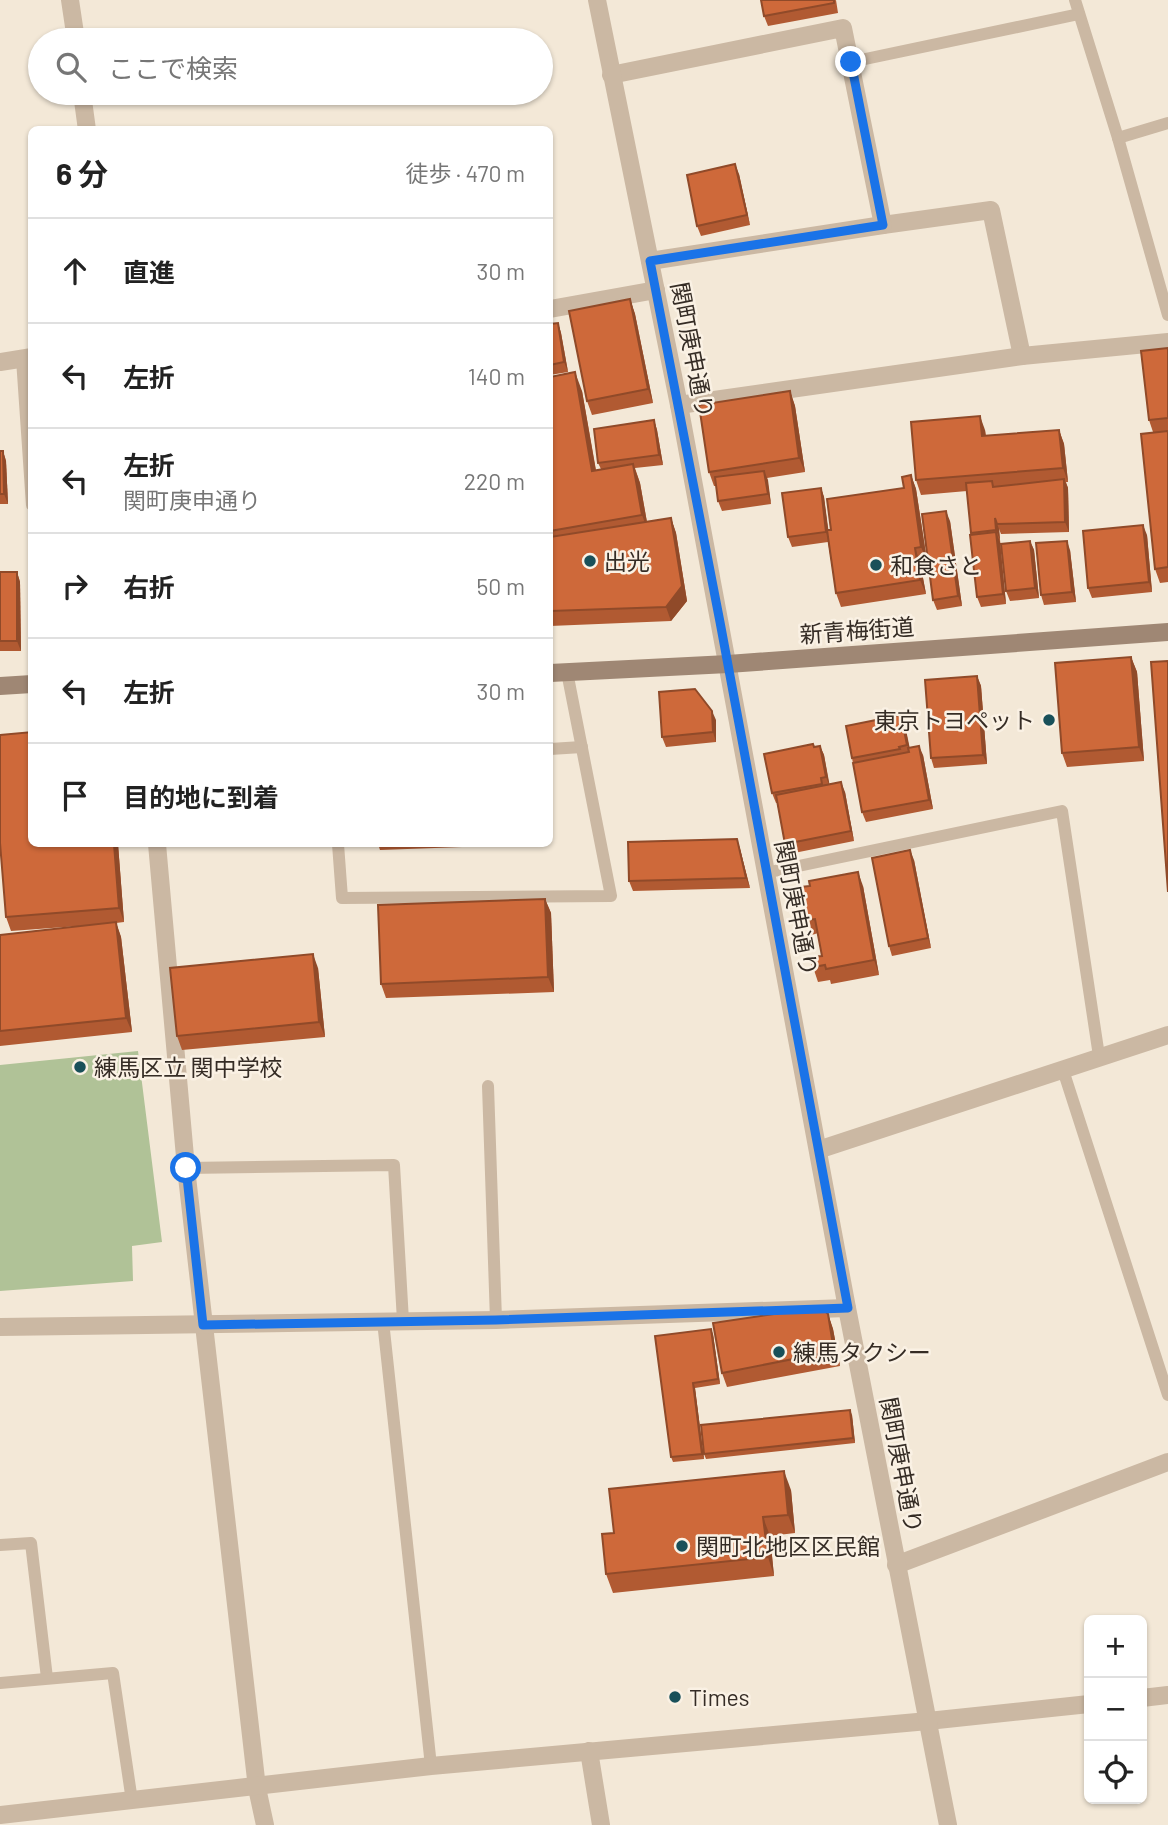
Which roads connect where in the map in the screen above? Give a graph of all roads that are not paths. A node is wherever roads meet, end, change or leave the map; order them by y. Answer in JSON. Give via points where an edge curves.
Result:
{"nodes":[{"id":1,"x":70,"y":0,"type":"edge"},
{"id":2,"x":597,"y":0,"type":"edge"},
{"id":3,"x":1075,"y":0,"type":"edge"},
{"id":4,"x":1079,"y":14,"type":"junction"},
{"id":5,"x":74,"y":28,"type":"edge"},
{"id":6,"x":851,"y":62,"type":"junction"},
{"id":7,"x":611,"y":75,"type":"junction"},
{"id":8,"x":84,"y":105,"type":"edge"},
{"id":9,"x":1168,"y":123,"type":"edge"},
{"id":10,"x":86,"y":126,"type":"edge"},
{"id":11,"x":1118,"y":138,"type":"junction"},
{"id":12,"x":883,"y":225,"type":"junction"},
{"id":13,"x":650,"y":261,"type":"junction"},
{"id":14,"x":656,"y":290,"type":"junction"},
{"id":15,"x":553,"y":308,"type":"edge"},
{"id":16,"x":1168,"y":315,"type":"edge"},
{"id":17,"x":1168,"y":342,"type":"edge"},
{"id":18,"x":1022,"y":356,"type":"junction"},
{"id":19,"x":27,"y":358,"type":"edge"},
{"id":20,"x":0,"y":362,"type":"edge"},
{"id":21,"x":28,"y":387,"type":"edge"},
{"id":22,"x":679,"y":405,"type":"junction"},
{"id":23,"x":1168,"y":632,"type":"edge"},
{"id":24,"x":728,"y":664,"type":"junction"},
{"id":25,"x":559,"y":672,"type":"edge"},
{"id":26,"x":28,"y":684,"type":"edge"},
{"id":27,"x":0,"y":685,"type":"edge"},
{"id":28,"x":582,"y":747,"type":"junction"},
{"id":29,"x":553,"y":748,"type":"edge"},
{"id":30,"x":157,"y":847,"type":"edge"},
{"id":31,"x":338,"y":847,"type":"edge"},
{"id":32,"x":765,"y":873,"type":"junction"},
{"id":33,"x":1168,"y":1035,"type":"edge"},
{"id":34,"x":1099,"y":1056,"type":"junction"},
{"id":35,"x":1063,"y":1070,"type":"junction"},
{"id":36,"x":488,"y":1086,"type":"dead end"},
{"id":37,"x":818,"y":1150,"type":"junction"},
{"id":38,"x":186,"y":1168,"type":"junction"},
{"id":39,"x":848,"y":1308,"type":"junction"},
{"id":40,"x":496,"y":1320,"type":"junction"},
{"id":41,"x":383,"y":1321,"type":"junction"},
{"id":42,"x":403,"y":1321,"type":"junction"},
{"id":43,"x":203,"y":1325,"type":"junction"},
{"id":44,"x":0,"y":1327,"type":"edge"},
{"id":45,"x":1168,"y":1395,"type":"edge"},
{"id":46,"x":1168,"y":1462,"type":"edge"},
{"id":47,"x":0,"y":1545,"type":"edge"},
{"id":48,"x":896,"y":1564,"type":"junction"},
{"id":49,"x":47,"y":1678,"type":"junction"},
{"id":50,"x":0,"y":1683,"type":"edge"},
{"id":51,"x":1168,"y":1695,"type":"edge"},
{"id":52,"x":1147,"y":1697,"type":"edge"},
{"id":53,"x":1084,"y":1704,"type":"edge"},
{"id":54,"x":928,"y":1721,"type":"junction"},
{"id":55,"x":589,"y":1751,"type":"junction"},
{"id":56,"x":431,"y":1766,"type":"junction"},
{"id":57,"x":257,"y":1788,"type":"junction"},
{"id":58,"x":132,"y":1801,"type":"junction"},
{"id":59,"x":0,"y":1815,"type":"edge"},
{"id":60,"x":265,"y":1825,"type":"edge"},
{"id":61,"x":601,"y":1825,"type":"edge"},
{"id":62,"x":948,"y":1825,"type":"edge"}],
"edges":[{"from":1,"to":5,"type":"street"},
{"from":2,"to":7,"type":"street","name":"関町庚申通り"},
{"from":3,"to":4,"type":"lane"},
{"from":4,"to":6,"type":"lane"},
{"from":4,"to":11,"type":"lane"},
{"from":6,"to":7,"type":"street","via":[[843,29]]},
{"from":6,"to":12,"type":"street"},
{"from":7,"to":13,"type":"street","name":"関町庚申通り"},
{"from":8,"to":10,"type":"street"},
{"from":9,"to":11,"type":"lane"},
{"from":11,"to":16,"type":"lane"},
{"from":12,"to":13,"type":"street"},
{"from":12,"to":18,"type":"street","via":[[991,210]]},
{"from":13,"to":14,"type":"street","name":"関町庚申通り"},
{"from":14,"to":15,"type":"street"},
{"from":14,"to":22,"type":"street","name":"関町庚申通り"},
{"from":17,"to":18,"type":"street"},
{"from":18,"to":22,"type":"street"},
{"from":19,"to":20,"type":"street"},
{"from":19,"to":21,"type":"lane"},
{"from":22,"to":24,"type":"street","name":"関町庚申通り"},
{"from":23,"to":24,"type":"main road","name":"新青梅街道"},
{"from":24,"to":25,"type":"main road","name":"新青梅街道"},
{"from":24,"to":32,"type":"street","name":"関町庚申通り"},
{"from":25,"to":28,"type":"lane"},
{"from":26,"to":27,"type":"main road"},
{"from":28,"to":29,"type":"lane"},
{"from":28,"to":31,"type":"lane","via":[[611,896],[342,898]]},
{"from":30,"to":38,"type":"street"},
{"from":32,"to":34,"type":"lane","via":[[1062,811]]},
{"from":32,"to":37,"type":"street","name":"関町庚申通り"},
{"from":33,"to":34,"type":"street"},
{"from":34,"to":35,"type":"street"},
{"from":35,"to":37,"type":"street"},
{"from":35,"to":45,"type":"lane"},
{"from":36,"to":40,"type":"lane"},
{"from":37,"to":39,"type":"street","name":"関町庚申通り"},
{"from":38,"to":42,"type":"lane","via":[[394,1164]]},
{"from":38,"to":43,"type":"street"},
{"from":39,"to":40,"type":"street"},
{"from":39,"to":48,"type":"street","name":"関町庚申通り"},
{"from":40,"to":42,"type":"street"},
{"from":41,"to":42,"type":"street"},
{"from":41,"to":43,"type":"street"},
{"from":41,"to":56,"type":"lane"},
{"from":43,"to":44,"type":"street"},
{"from":43,"to":57,"type":"street"},
{"from":46,"to":48,"type":"street"},
{"from":47,"to":49,"type":"lane","via":[[31,1543]]},
{"from":48,"to":54,"type":"street","name":"関町庚申通り"},
{"from":49,"to":50,"type":"lane"},
{"from":49,"to":58,"type":"lane","via":[[113,1673]]},
{"from":51,"to":52,"type":"street"},
{"from":53,"to":54,"type":"street"},
{"from":54,"to":55,"type":"street"},
{"from":54,"to":62,"type":"street","name":"関町庚申通り"},
{"from":55,"to":56,"type":"street"},
{"from":55,"to":61,"type":"street"},
{"from":56,"to":57,"type":"street"},
{"from":57,"to":58,"type":"street"},
{"from":57,"to":60,"type":"street"},
{"from":58,"to":59,"type":"street"}]}
